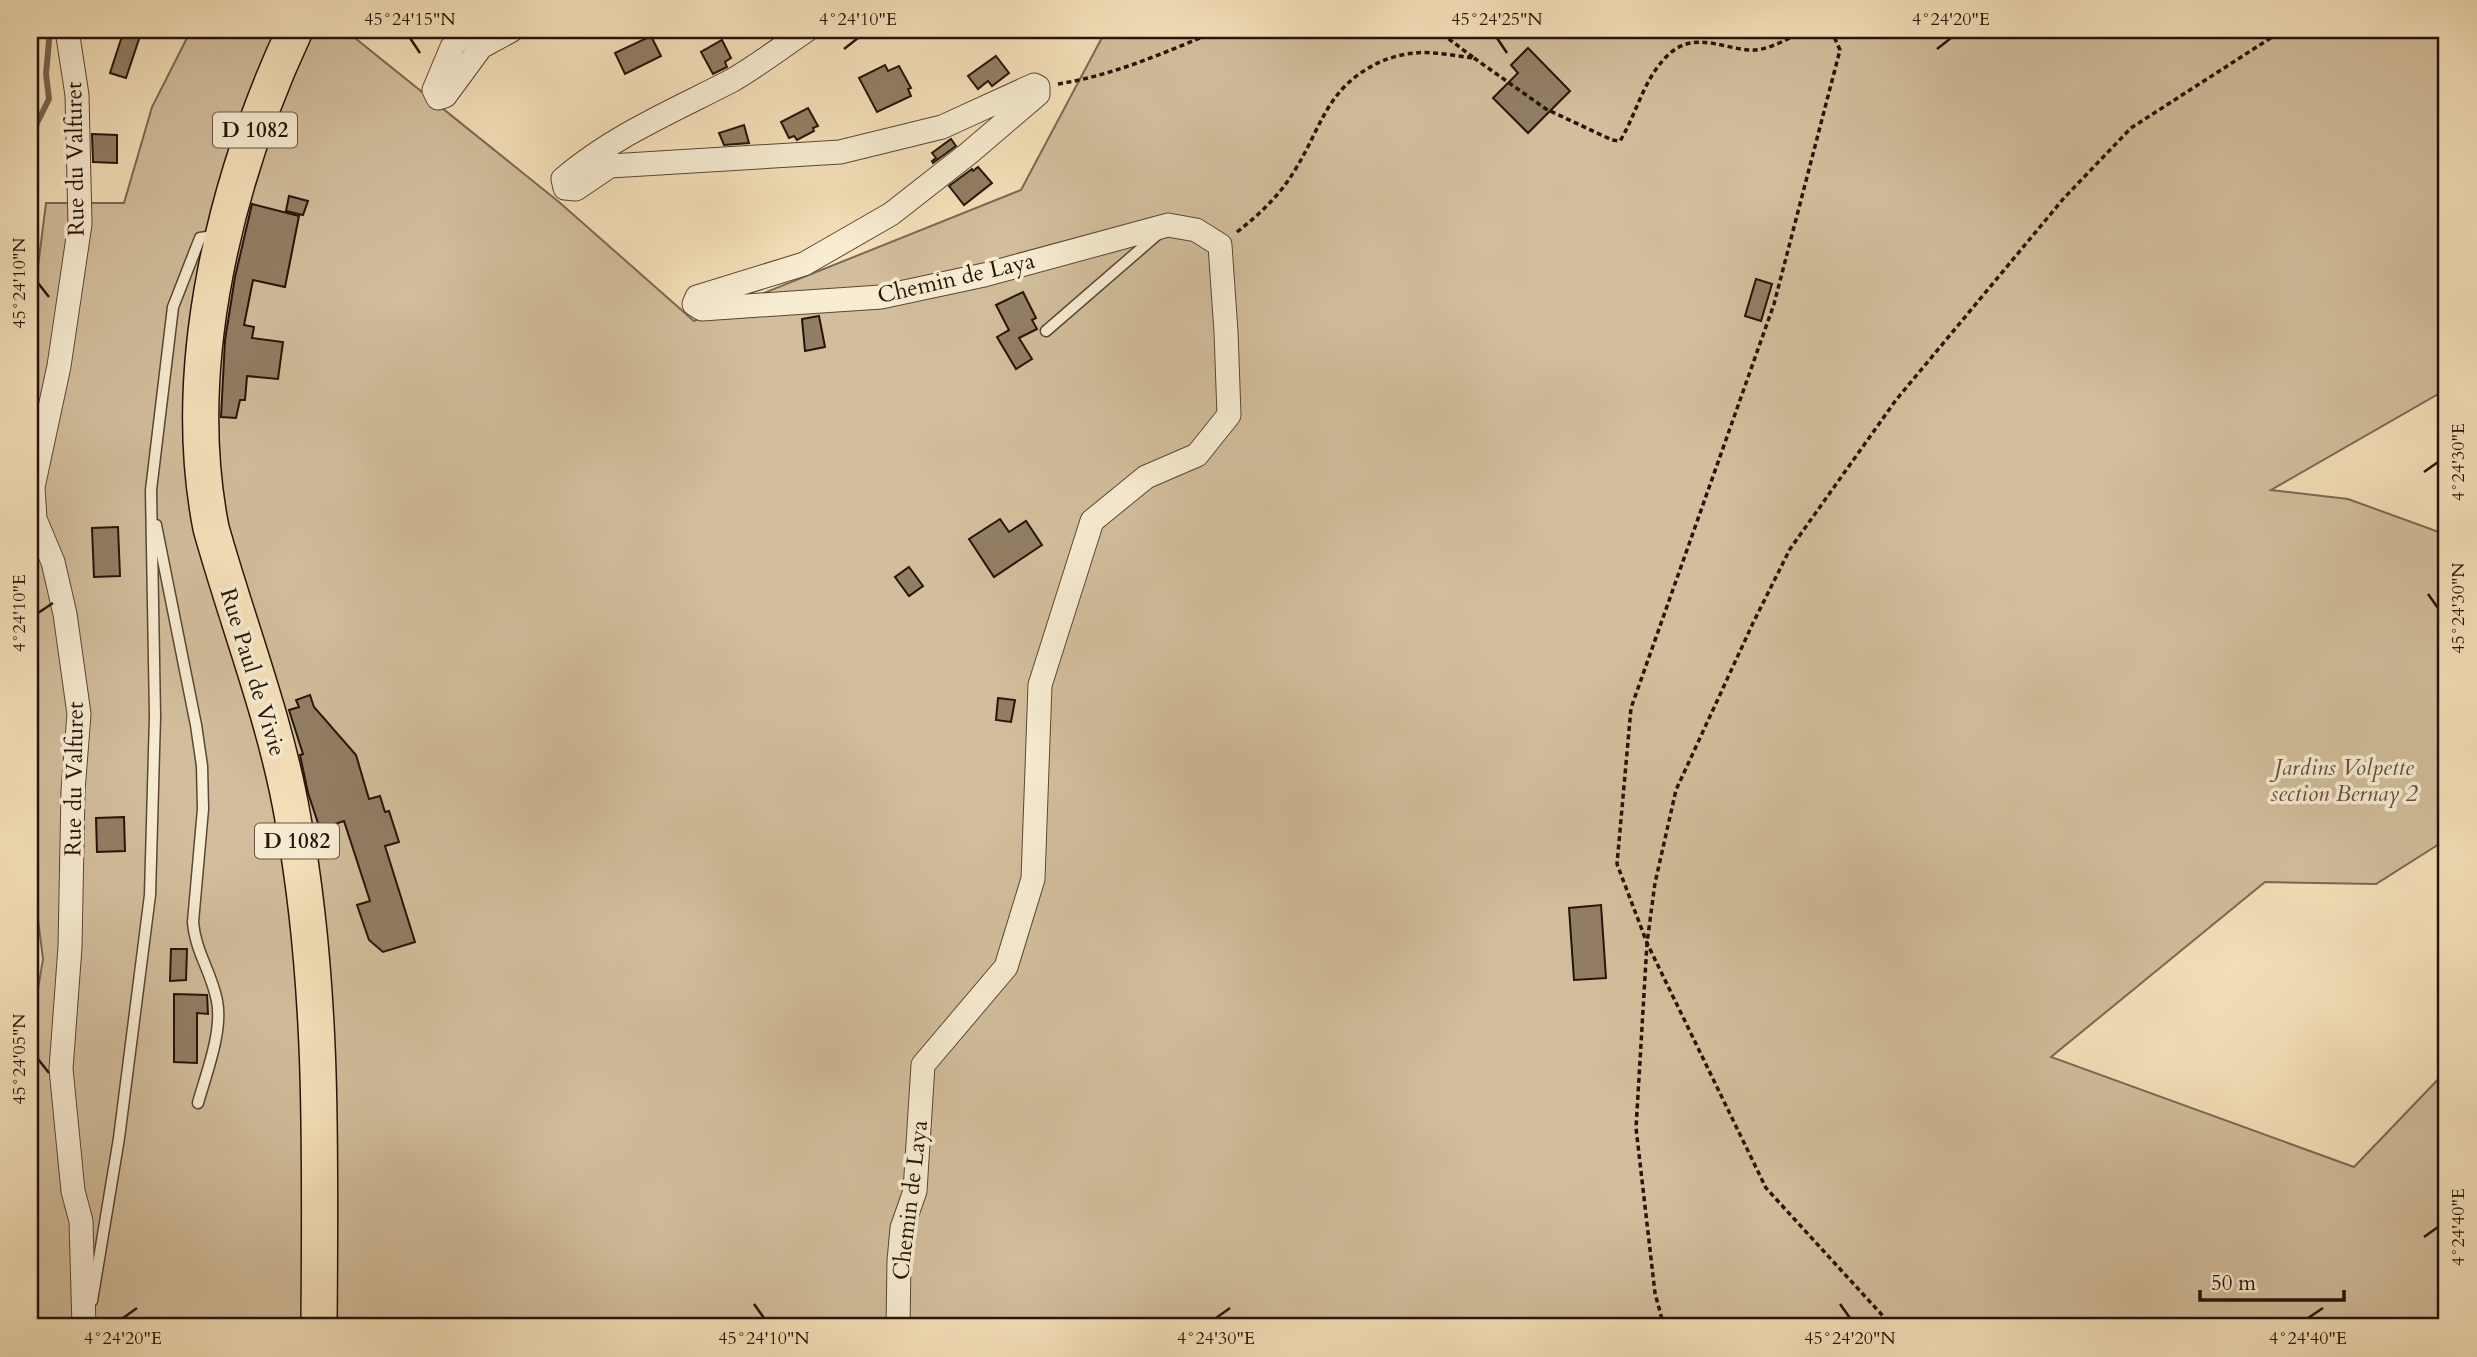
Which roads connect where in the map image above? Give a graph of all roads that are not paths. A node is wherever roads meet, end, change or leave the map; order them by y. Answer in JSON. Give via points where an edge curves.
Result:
{"nodes":[{"id":1,"x":67,"y":30,"type":"edge"},
{"id":2,"x":295,"y":30,"type":"edge"},
{"id":3,"x":466,"y":30,"type":"edge"},
{"id":4,"x":512,"y":30,"type":"edge"},
{"id":5,"x":807,"y":30,"type":"edge"},
{"id":6,"x":1168,"y":225,"type":"junction"},
{"id":7,"x":225,"y":234,"type":"junction"},
{"id":8,"x":1046,"y":331,"type":"dead end"},
{"id":9,"x":152,"y":509,"type":"junction"},
{"id":10,"x":198,"y":1103,"type":"dead end"},
{"id":11,"x":85,"y":1327,"type":"edge"},
{"id":12,"x":319,"y":1327,"type":"edge"},
{"id":13,"x":898,"y":1327,"type":"edge"}],
"edges":[{"from":1,"to":11,"type":"street","name":"Rue du Valfuret","via":[[77,95],[80,224],[59,366],[33,487],[36,519],[53,562],[65,614],[79,714],[71,947],[61,1069],[73,1191],[81,1221]]},
{"from":2,"to":7,"type":"main road","name":"Rue Paul de Vivie","number":"D 1082","via":[[265,99]]},
{"from":3,"to":4,"type":"street","via":[[452,47],[434,90],[438,98],[445,96],[481,47]]},
{"from":5,"to":6,"type":"street","name":"Chemin de Laya","via":[[734,79],[585,160],[563,179],[565,188],[576,189],[610,166],[840,152],[942,127],[1030,86],[1038,87],[1038,94],[891,214],[804,264],[697,297],[694,304],[702,309],[881,297],[984,275]]},
{"from":6,"to":8,"type":"lane"},
{"from":6,"to":13,"type":"street","name":"Chemin de Laya","via":[[1196,230],[1220,245],[1228,415],[1197,455],[1146,477],[1092,521],[1040,685],[1033,880],[1006,967],[923,1065],[915,1191],[902,1228]]},
{"from":7,"to":9,"type":"lane","via":[[200,238],[173,307]]},
{"from":7,"to":12,"type":"main road","name":"Rue Paul de Vivie","number":"D 1082","via":[[205,349],[201,455],[211,528],[282,769],[302,878],[318,1046]]},
{"from":9,"to":10,"type":"lane","via":[[202,766],[194,940],[217,1002],[216,1035]]},
{"from":9,"to":11,"type":"lane","via":[[155,716],[150,895],[119,1139]]}]}
